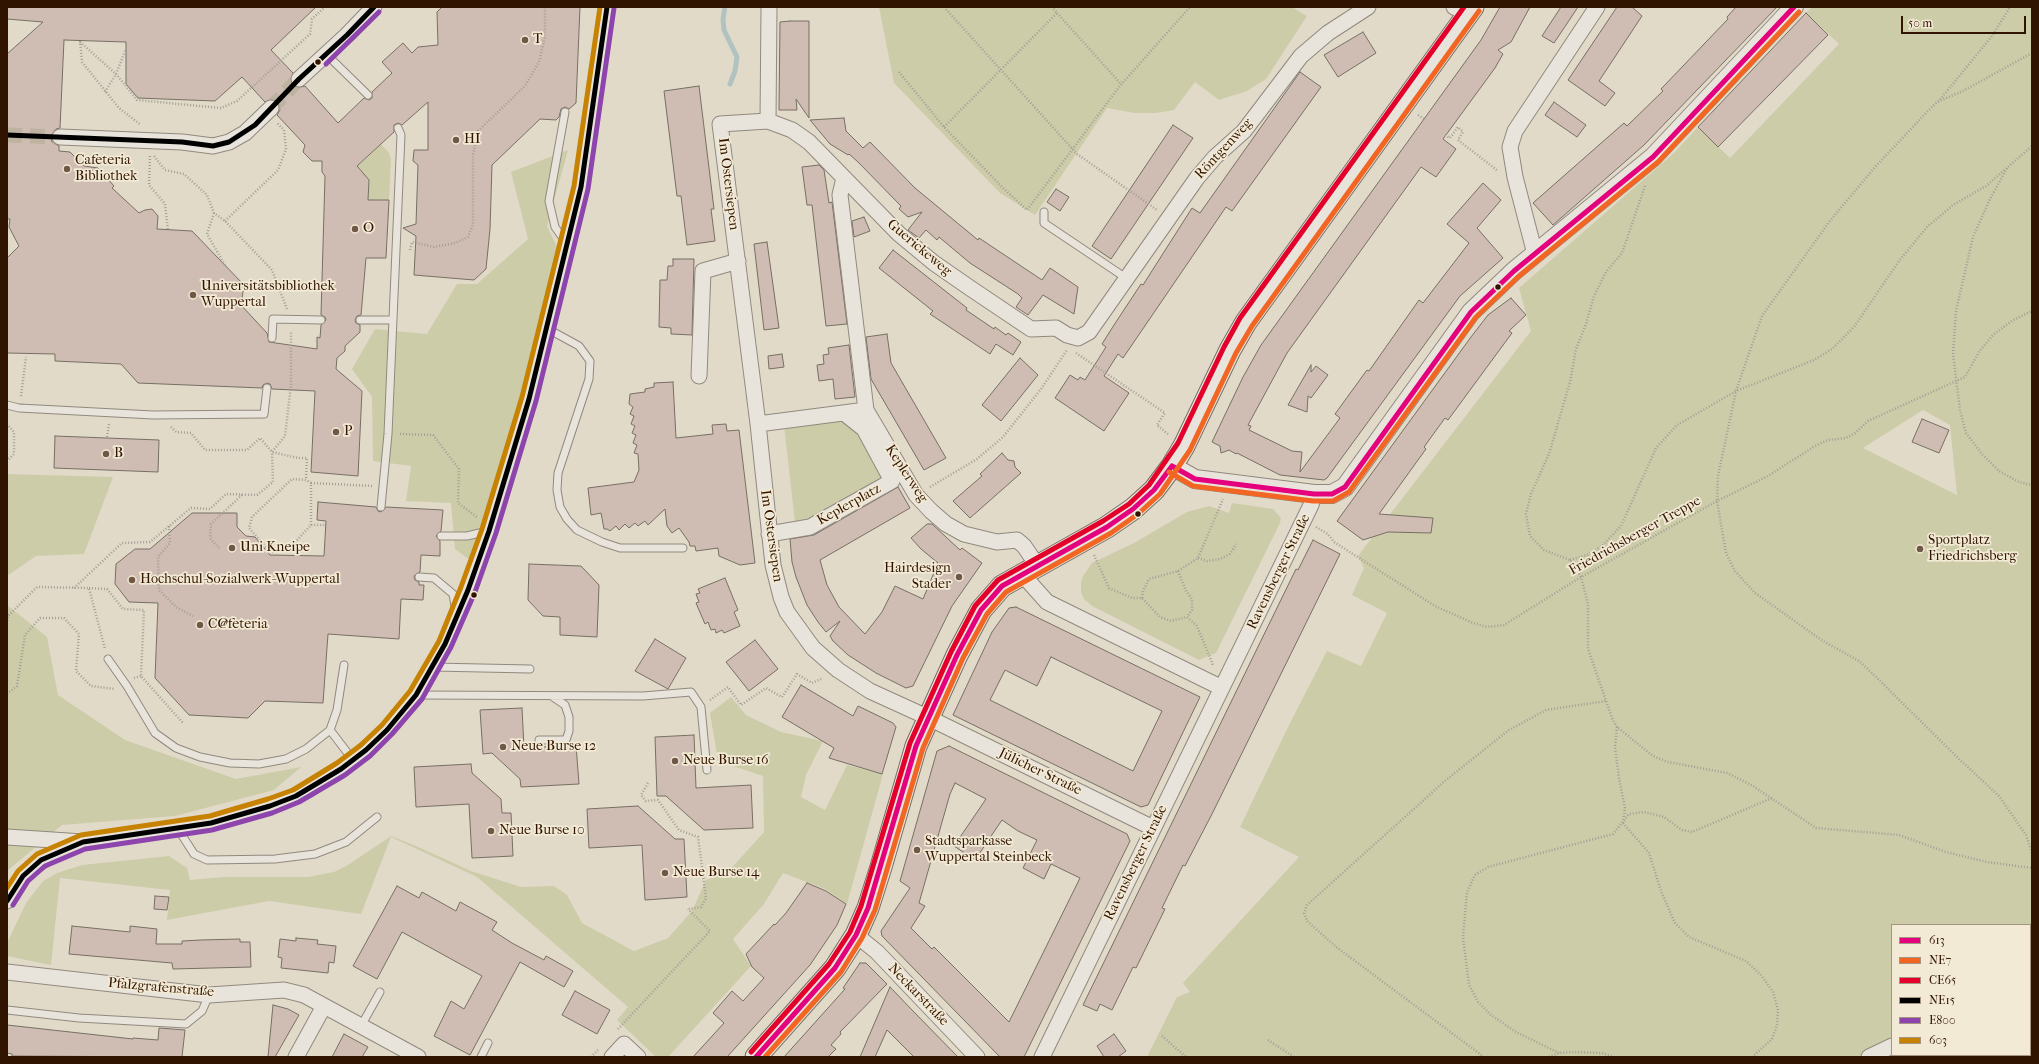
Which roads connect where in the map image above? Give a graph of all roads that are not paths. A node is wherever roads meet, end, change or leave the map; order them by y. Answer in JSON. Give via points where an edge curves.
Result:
{"nodes":[{"id":1,"x":374,"y":7,"type":"edge"},
{"id":2,"x":607,"y":7,"type":"edge"},
{"id":3,"x":770,"y":7,"type":"edge"},
{"id":4,"x":1368,"y":7,"type":"edge"},
{"id":5,"x":1597,"y":7,"type":"edge"},
{"id":6,"x":1794,"y":7,"type":"edge"},
{"id":7,"x":1465,"y":9,"type":"edge"},
{"id":8,"x":326,"y":54,"type":"junction"},
{"id":9,"x":299,"y":80,"type":"tunnel mouth"},
{"id":10,"x":368,"y":95,"type":"dead end"},
{"id":11,"x":271,"y":108,"type":"tunnel mouth"},
{"id":12,"x":565,"y":112,"type":"dead end"},
{"id":13,"x":768,"y":121,"type":"junction"},
{"id":14,"x":398,"y":128,"type":"dead end"},
{"id":15,"x":60,"y":137,"type":"tunnel mouth"},
{"id":16,"x":844,"y":178,"type":"junction"},
{"id":17,"x":1044,"y":212,"type":"dead end"},
{"id":18,"x":567,"y":244,"type":"junction"},
{"id":19,"x":1535,"y":254,"type":"junction"},
{"id":20,"x":738,"y":261,"type":"junction"},
{"id":21,"x":1126,"y":278,"type":"junction"},
{"id":22,"x":321,"y":320,"type":"dead end"},
{"id":23,"x":360,"y":320,"type":"dead end"},
{"id":24,"x":393,"y":320,"type":"junction"},
{"id":25,"x":548,"y":329,"type":"junction"},
{"id":26,"x":1089,"y":332,"type":"joint"},
{"id":27,"x":272,"y":338,"type":"dead end"},
{"id":28,"x":699,"y":376,"type":"dead end"},
{"id":29,"x":267,"y":388,"type":"dead end"},
{"id":30,"x":7,"y":405,"type":"edge"},
{"id":31,"x":866,"y":410,"type":"junction"},
{"id":32,"x":844,"y":413,"type":"junction"},
{"id":33,"x":758,"y":424,"type":"junction"},
{"id":34,"x":1172,"y":466,"type":"junction"},
{"id":35,"x":1314,"y":494,"type":"junction"},
{"id":36,"x":381,"y":507,"type":"dead end"},
{"id":37,"x":489,"y":529,"type":"junction"},
{"id":38,"x":769,"y":534,"type":"junction"},
{"id":39,"x":441,"y":536,"type":"dead end"},
{"id":40,"x":682,"y":548,"type":"dead end"},
{"id":41,"x":1029,"y":570,"type":"junction"},
{"id":42,"x":419,"y":577,"type":"dead end"},
{"id":43,"x":457,"y":618,"type":"junction"},
{"id":44,"x":108,"y":659,"type":"road end"},
{"id":45,"x":344,"y":665,"type":"dead end"},
{"id":46,"x":433,"y":667,"type":"junction"},
{"id":47,"x":530,"y":668,"type":"dead end"},
{"id":48,"x":1222,"y":688,"type":"junction"},
{"id":49,"x":416,"y":695,"type":"junction"},
{"id":50,"x":553,"y":697,"type":"junction"},
{"id":51,"x":927,"y":717,"type":"junction"},
{"id":52,"x":330,"y":730,"type":"junction"},
{"id":53,"x":539,"y":740,"type":"dead end"},
{"id":54,"x":353,"y":760,"type":"junction"},
{"id":55,"x":707,"y":770,"type":"dead end"},
{"id":56,"x":377,"y":817,"type":"dead end"},
{"id":57,"x":1153,"y":828,"type":"junction"},
{"id":58,"x":178,"y":829,"type":"junction"},
{"id":59,"x":7,"y":837,"type":"edge"},
{"id":60,"x":83,"y":842,"type":"junction"},
{"id":61,"x":7,"y":901,"type":"edge"},
{"id":62,"x":856,"y":935,"type":"junction"},
{"id":63,"x":7,"y":972,"type":"edge"},
{"id":64,"x":380,"y":992,"type":"dead end"},
{"id":65,"x":210,"y":995,"type":"junction"},
{"id":66,"x":324,"y":1006,"type":"junction"},
{"id":67,"x":7,"y":1010,"type":"edge"},
{"id":68,"x":361,"y":1026,"type":"junction"},
{"id":69,"x":488,"y":1043,"type":"dead end"},
{"id":70,"x":1891,"y":1046,"type":"edge"},
{"id":71,"x":296,"y":1057,"type":"edge"},
{"id":72,"x":418,"y":1057,"type":"edge"},
{"id":73,"x":481,"y":1057,"type":"edge"},
{"id":74,"x":612,"y":1057,"type":"edge"},
{"id":75,"x":638,"y":1057,"type":"edge"},
{"id":76,"x":756,"y":1057,"type":"edge"},
{"id":77,"x":977,"y":1057,"type":"edge"},
{"id":78,"x":1042,"y":1057,"type":"edge"},
{"id":79,"x":1869,"y":1057,"type":"edge"}],
"edges":[{"from":1,"to":8,"type":"street"},
{"from":2,"to":18,"type":"street","via":[[581,187]]},
{"from":3,"to":13,"type":"street"},
{"from":4,"to":21,"type":"street","name":"Röntgenweg","via":[[1348,19],[1301,56],[1244,131],[1215,157],[1197,178]]},
{"from":5,"to":19,"type":"street","via":[[1515,131],[1510,148]]},
{"from":6,"to":19,"type":"street","via":[[1653,157]]},
{"from":7,"to":34,"type":"main road","via":[[1246,322]]},
{"from":8,"to":9,"type":"street"},
{"from":8,"to":10,"type":"lane"},
{"from":11,"to":15,"type":"street","via":[[245,133],[229,142],[213,146],[182,142]]},
{"from":12,"to":18,"type":"lane","via":[[549,201],[555,227]]},
{"from":13,"to":16,"type":"street","name":"Guerickeweg","via":[[792,130],[809,142]]},
{"from":13,"to":20,"type":"street","name":"Im Ostersiepen","via":[[720,124]]},
{"from":14,"to":24,"type":"lane","via":[[401,135]]},
{"from":16,"to":26,"type":"street","name":"Guerickeweg","via":[[899,234],[934,263],[1031,329],[1056,328],[1078,338]]},
{"from":16,"to":31,"type":"street","via":[[840,195]]},
{"from":17,"to":21,"type":"lane","via":[[1044,223]]},
{"from":18,"to":25,"type":"street"},
{"from":19,"to":35,"type":"street","via":[[1471,312],[1345,487],[1332,494]]},
{"from":20,"to":28,"type":"street","via":[[703,271]]},
{"from":20,"to":33,"type":"street","name":"Im Ostersiepen"},
{"from":21,"to":26,"type":"street","name":"Röntgenweg"},
{"from":22,"to":27,"type":"lane","via":[[273,319]]},
{"from":23,"to":24,"type":"lane"},
{"from":24,"to":36,"type":"lane","via":[[388,434]]},
{"from":25,"to":37,"type":"street","via":[[521,429]]},
{"from":25,"to":40,"type":"lane","via":[[579,346],[590,361],[588,379],[558,473],[560,507],[567,519],[577,530],[620,548]]},
{"from":29,"to":30,"type":"lane","via":[[264,414],[153,415],[19,408]]},
{"from":31,"to":32,"type":"street"},
{"from":31,"to":41,"type":"street","name":"Keplerweg","via":[[916,495],[930,511],[964,534],[997,542],[1017,540],[1024,546]]},
{"from":32,"to":33,"type":"street"},
{"from":32,"to":38,"type":"street","name":"Keplerplatz","via":[[864,429],[892,481],[810,527]]},
{"from":33,"to":38,"type":"street","name":"Im Ostersiepen"},
{"from":34,"to":35,"type":"street","via":[[1195,479]]},
{"from":34,"to":41,"type":"main road","via":[[1154,490],[1133,509],[1107,527]]},
{"from":35,"to":48,"type":"street","name":"Ravensberger Straße","via":[[1311,505]]},
{"from":37,"to":39,"type":"lane","via":[[467,536]]},
{"from":37,"to":43,"type":"street"},
{"from":38,"to":51,"type":"street","name":"Im Ostersiepen","via":[[781,597],[788,612],[813,648],[838,670],[870,691]]},
{"from":41,"to":48,"type":"street","via":[[1047,602]]},
{"from":41,"to":51,"type":"main road","via":[[1002,586],[981,610]]},
{"from":42,"to":43,"type":"lane","via":[[434,578],[453,594]]},
{"from":43,"to":46,"type":"street"},
{"from":44,"to":52,"type":"lane","via":[[155,733],[176,748],[200,757],[222,762],[260,764],[286,759],[306,750]]},
{"from":45,"to":52,"type":"lane","via":[[337,710]]},
{"from":46,"to":47,"type":"lane"},
{"from":46,"to":49,"type":"street"},
{"from":48,"to":57,"type":"street","name":"Ravensberger Straße"},
{"from":49,"to":50,"type":"lane"},
{"from":49,"to":54,"type":"street","via":[[387,730]]},
{"from":50,"to":53,"type":"lane","via":[[565,705],[569,717],[569,732],[566,740]]},
{"from":50,"to":55,"type":"lane","via":[[643,696],[691,692],[701,707]]},
{"from":51,"to":57,"type":"street","name":"Jülicher Straße"},
{"from":51,"to":62,"type":"main road","via":[[868,908]]},
{"from":52,"to":54,"type":"lane"},
{"from":54,"to":58,"type":"street","via":[[308,790],[284,801]]},
{"from":56,"to":58,"type":"lane","via":[[346,842],[315,854],[275,859],[207,860],[194,854]]},
{"from":57,"to":78,"type":"street","name":"Ravensberger Straße"},
{"from":58,"to":60,"type":"street"},
{"from":59,"to":60,"type":"street"},
{"from":60,"to":61,"type":"street","via":[[41,860],[23,876]]},
{"from":62,"to":76,"type":"main road","via":[[835,968]]},
{"from":62,"to":77,"type":"street","name":"Neckarstraße","via":[[877,952]]},
{"from":63,"to":65,"type":"street","name":"Pfalzgrafenstraße"},
{"from":64,"to":68,"type":"lane"},
{"from":65,"to":66,"type":"street","name":"Pfalzgrafenstraße","via":[[284,990],[304,995]]},
{"from":65,"to":67,"type":"lane","via":[[202,1011],[186,1024],[79,1018]]},
{"from":66,"to":68,"type":"street","name":"Pfalzgrafenstraße"},
{"from":66,"to":71,"type":"street"},
{"from":68,"to":72,"type":"street","name":"Pfalzgrafenstraße"},
{"from":69,"to":73,"type":"lane"},
{"from":70,"to":79,"type":"street"},
{"from":74,"to":75,"type":"street","via":[[624,1044]]}]}
